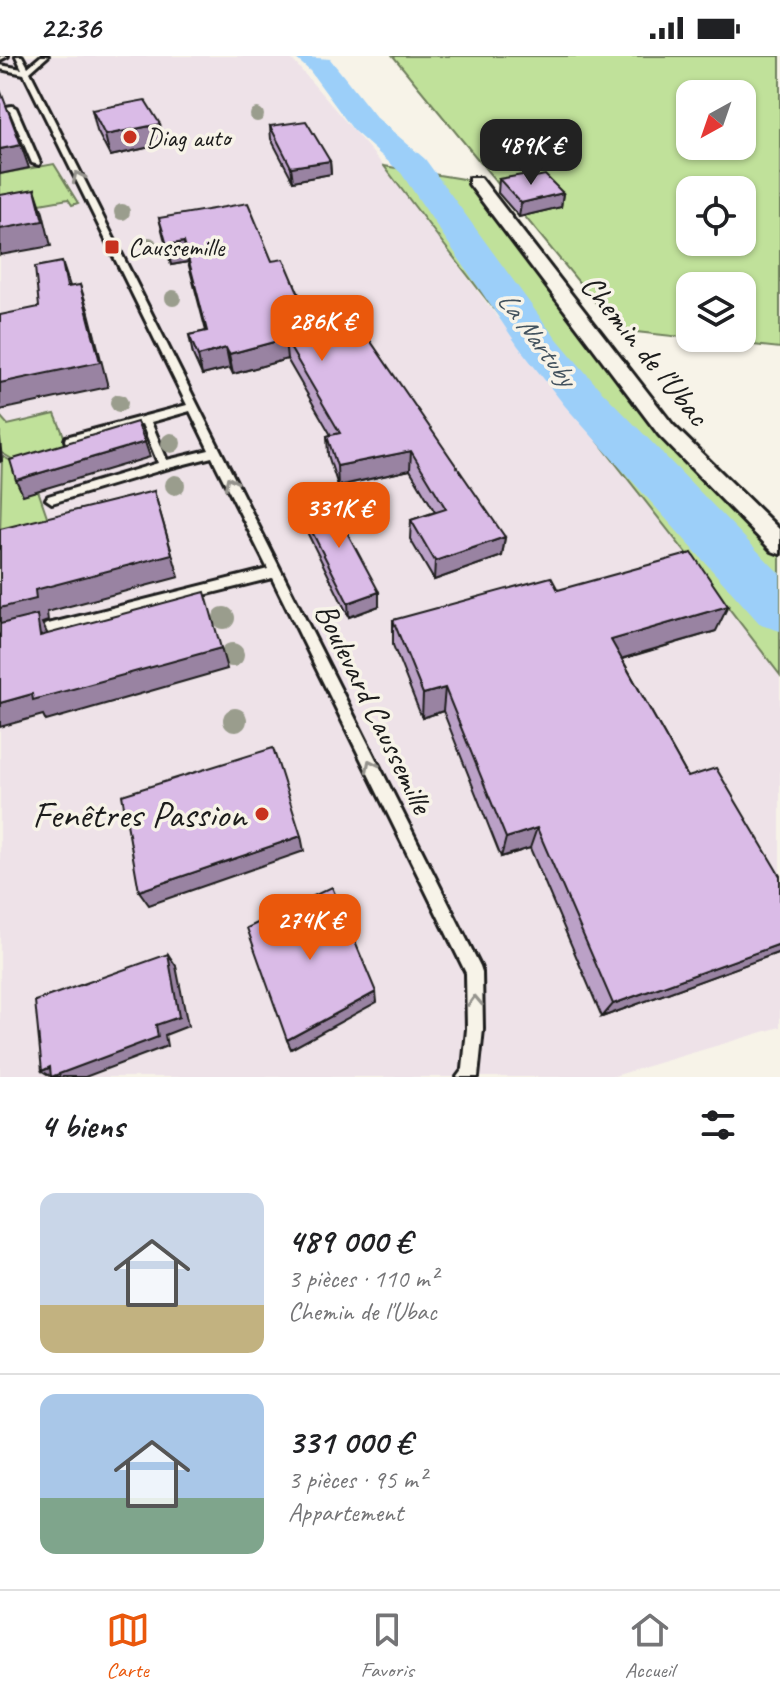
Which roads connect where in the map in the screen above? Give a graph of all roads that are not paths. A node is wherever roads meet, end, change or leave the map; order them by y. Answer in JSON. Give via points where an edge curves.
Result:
{"nodes":[{"id":1,"x":19,"y":56,"type":"edge"},
{"id":2,"x":45,"y":56,"type":"edge"},
{"id":3,"x":0,"y":67,"type":"edge"},
{"id":4,"x":26,"y":72,"type":"junction"},
{"id":5,"x":0,"y":110,"type":"edge"},
{"id":6,"x":36,"y":163,"type":"dead end"},
{"id":7,"x":475,"y":181,"type":"dead end"},
{"id":8,"x":193,"y":407,"type":"junction"},
{"id":9,"x":145,"y":420,"type":"junction"},
{"id":10,"x":70,"y":440,"type":"edge"},
{"id":11,"x":215,"y":452,"type":"junction"},
{"id":12,"x":164,"y":465,"type":"junction"},
{"id":13,"x":52,"y":499,"type":"dead end"},
{"id":14,"x":780,"y":545,"type":"edge"},
{"id":15,"x":275,"y":572,"type":"junction"},
{"id":16,"x":0,"y":641,"type":"edge"},
{"id":17,"x":466,"y":1077,"type":"edge"}],
"edges":[{"from":1,"to":4,"type":"lane","name":"Boulevard Caussemille"},
{"from":2,"to":4,"type":"lane"},
{"from":3,"to":4,"type":"lane"},
{"from":8,"to":4,"type":"lane","name":"Boulevard Caussemille","one_way":true},
{"from":5,"to":6,"type":"lane","via":[[12,108]]},
{"from":7,"to":14,"type":"street","name":"Chemin de l'Ubac","via":[[666,430]]},
{"from":8,"to":9,"type":"lane"},
{"from":8,"to":11,"type":"lane","name":"Boulevard Caussemille"},
{"from":9,"to":10,"type":"lane"},
{"from":9,"to":12,"type":"lane"},
{"from":11,"to":12,"type":"lane"},
{"from":15,"to":11,"type":"lane","name":"Boulevard Caussemille","one_way":true},
{"from":12,"to":13,"type":"lane"},
{"from":15,"to":16,"type":"lane"},
{"from":17,"to":15,"type":"lane","name":"Boulevard Caussemille","one_way":true,"via":[[471,1073],[475,1029],[474,972]]}]}
